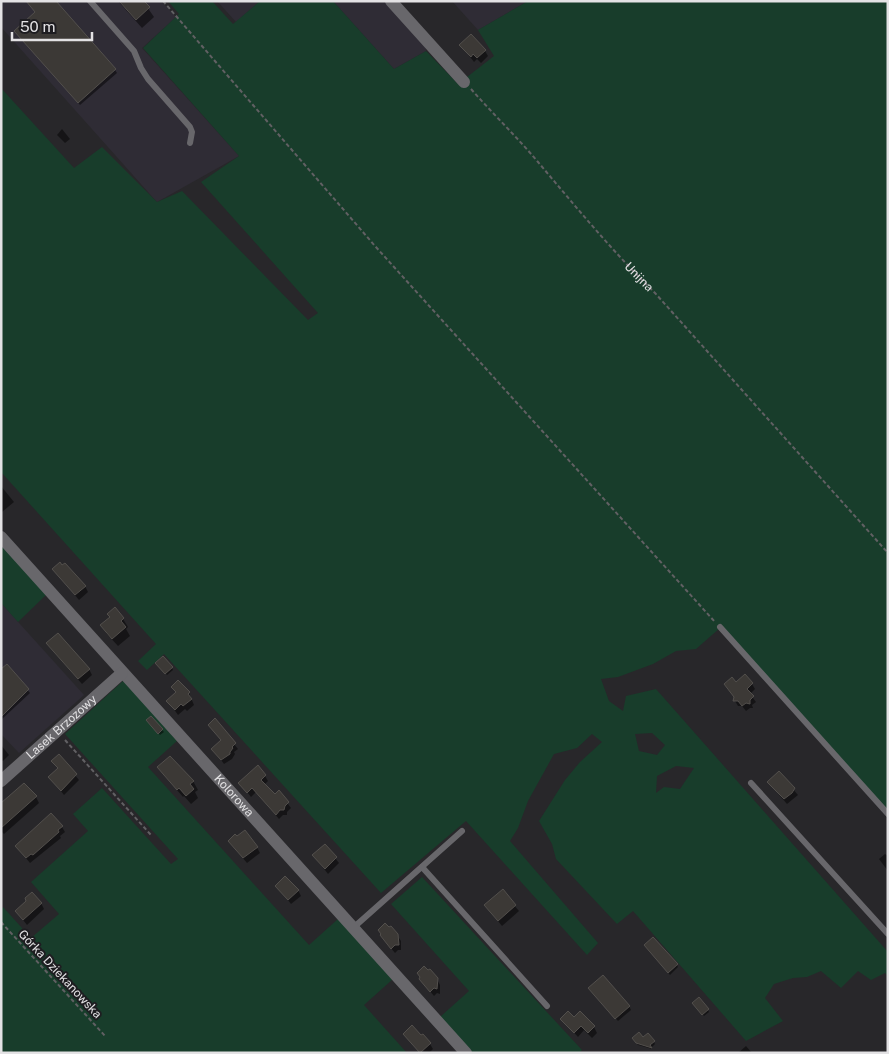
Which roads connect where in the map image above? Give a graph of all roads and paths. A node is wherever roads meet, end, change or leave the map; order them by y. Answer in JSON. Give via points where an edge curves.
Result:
{"nodes":[{"id":1,"x":90,"y":1,"type":"edge"},
{"id":2,"x":163,"y":1,"type":"edge"},
{"id":3,"x":391,"y":1,"type":"edge"},
{"id":4,"x":464,"y":82,"type":"joint"},
{"id":5,"x":190,"y":143,"type":"dead end"},
{"id":6,"x":1,"y":537,"type":"edge"},
{"id":7,"x":888,"y":553,"type":"edge"},
{"id":8,"x":720,"y":628,"type":"joint"},
{"id":9,"x":122,"y":673,"type":"junction"},
{"id":10,"x":57,"y":731,"type":"junction"},
{"id":11,"x":1,"y":781,"type":"edge"},
{"id":12,"x":751,"y":783,"type":"dead end"},
{"id":13,"x":888,"y":814,"type":"edge"},
{"id":14,"x":462,"y":831,"type":"dead end"},
{"id":15,"x":150,"y":835,"type":"dead end"},
{"id":16,"x":422,"y":867,"type":"junction"},
{"id":17,"x":1,"y":922,"type":"edge"},
{"id":18,"x":353,"y":928,"type":"junction"},
{"id":19,"x":888,"y":934,"type":"edge"},
{"id":20,"x":547,"y":1006,"type":"dead end"},
{"id":21,"x":106,"y":1037,"type":"dead end"},
{"id":22,"x":466,"y":1053,"type":"edge"}],
"edges":[{"from":1,"to":5,"type":"lane","via":[[134,51],[148,79],[190,127]]},
{"from":2,"to":8,"type":"path","via":[[374,246]]},
{"from":3,"to":4,"type":"street"},
{"from":4,"to":7,"type":"path","name":"Unijna"},
{"from":6,"to":9,"type":"street","name":"Kolorowa"},
{"from":8,"to":13,"type":"lane"},
{"from":9,"to":10,"type":"street","name":"Lasek Brzozowy"},
{"from":9,"to":18,"type":"street","name":"Kolorowa"},
{"from":10,"to":11,"type":"street","name":"Lasek Brzozowy"},
{"from":10,"to":15,"type":"path"},
{"from":12,"to":19,"type":"lane"},
{"from":14,"to":16,"type":"lane"},
{"from":16,"to":18,"type":"lane"},
{"from":16,"to":20,"type":"lane"},
{"from":17,"to":21,"type":"path","name":"Górka Dziekanowska"},
{"from":18,"to":22,"type":"street","name":"Kolorowa"}]}
